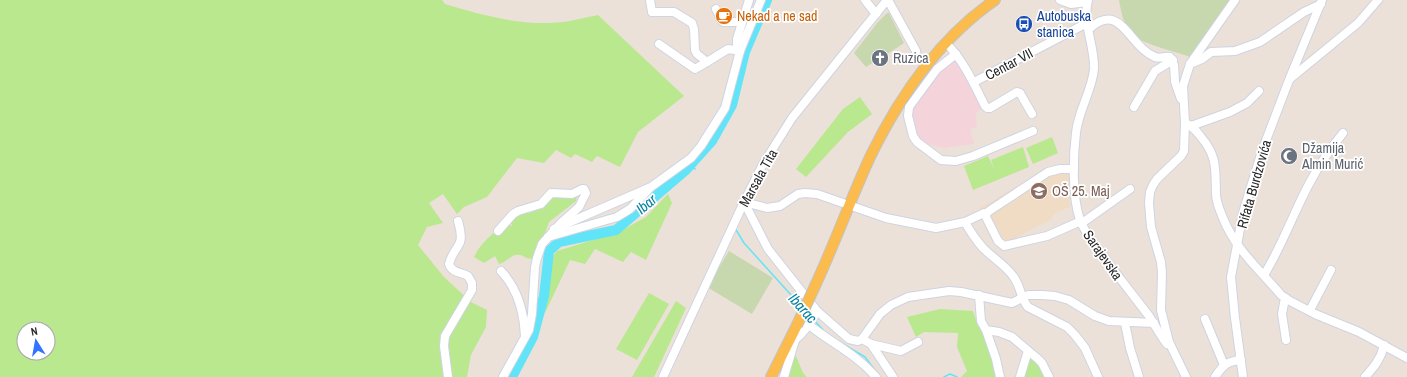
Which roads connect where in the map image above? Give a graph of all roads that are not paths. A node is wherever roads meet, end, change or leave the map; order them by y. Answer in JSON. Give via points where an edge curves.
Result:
{"nodes":[{"id":1,"x":650,"y":0,"type":"edge"},
{"id":2,"x":749,"y":0,"type":"edge"},
{"id":3,"x":760,"y":0,"type":"edge"},
{"id":4,"x":865,"y":0,"type":"edge"},
{"id":5,"x":888,"y":0,"type":"edge"},
{"id":6,"x":995,"y":0,"type":"edge"},
{"id":7,"x":1060,"y":0,"type":"edge"},
{"id":8,"x":1235,"y":0,"type":"edge"},
{"id":9,"x":1378,"y":0,"type":"edge"},
{"id":10,"x":1088,"y":1,"type":"edge"},
{"id":11,"x":1322,"y":2,"type":"edge"},
{"id":12,"x":716,"y":8,"type":"dead end"},
{"id":13,"x":876,"y":14,"type":"junction"},
{"id":14,"x":741,"y":22,"type":"junction"},
{"id":15,"x":1088,"y":26,"type":"junction"},
{"id":16,"x":946,"y":43,"type":"junction"},
{"id":17,"x":659,"y":44,"type":"dead end"},
{"id":18,"x":740,"y":51,"type":"junction"},
{"id":19,"x":916,"y":51,"type":"dead end"},
{"id":20,"x":956,"y":54,"type":"junction"},
{"id":21,"x":1173,"y":60,"type":"junction"},
{"id":22,"x":707,"y":62,"type":"junction"},
{"id":23,"x":1190,"y":64,"type":"junction"},
{"id":24,"x":1288,"y":80,"type":"junction"},
{"id":25,"x":974,"y":82,"type":"junction"},
{"id":26,"x":1259,"y":91,"type":"dead end"},
{"id":27,"x":1134,"y":107,"type":"dead end"},
{"id":28,"x":1184,"y":109,"type":"junction"},
{"id":29,"x":1032,"y":114,"type":"dead end"},
{"id":30,"x":1188,"y":125,"type":"junction"},
{"id":31,"x":1033,"y":132,"type":"dead end"},
{"id":32,"x":1343,"y":133,"type":"dead end"},
{"id":33,"x":1074,"y":169,"type":"junction"},
{"id":34,"x":651,"y":187,"type":"junction"},
{"id":35,"x":1130,"y":189,"type":"dead end"},
{"id":36,"x":744,"y":202,"type":"junction"},
{"id":37,"x":850,"y":206,"type":"junction"},
{"id":38,"x":986,"y":214,"type":"junction"},
{"id":39,"x":458,"y":221,"type":"dead end"},
{"id":40,"x":965,"y":222,"type":"junction"},
{"id":41,"x":1081,"y":222,"type":"junction"},
{"id":42,"x":554,"y":229,"type":"junction"},
{"id":43,"x":498,"y":231,"type":"dead end"},
{"id":44,"x":548,"y":237,"type":"junction"},
{"id":45,"x":1237,"y":246,"type":"junction"},
{"id":46,"x":1331,"y":270,"type":"dead end"},
{"id":47,"x":501,"y":271,"type":"dead end"},
{"id":48,"x":1264,"y":275,"type":"junction"},
{"id":49,"x":979,"y":295,"type":"junction"},
{"id":50,"x":1022,"y":298,"type":"junction"},
{"id":51,"x":1285,"y":298,"type":"junction"},
{"id":52,"x":1310,"y":310,"type":"junction"},
{"id":53,"x":813,"y":318,"type":"junction"},
{"id":54,"x":1205,"y":319,"type":"dead end"},
{"id":55,"x":1125,"y":323,"type":"junction"},
{"id":56,"x":1154,"y":323,"type":"junction"},
{"id":57,"x":986,"y":330,"type":"junction"},
{"id":58,"x":525,"y":338,"type":"junction"},
{"id":59,"x":793,"y":339,"type":"junction"},
{"id":60,"x":862,"y":339,"type":"junction"},
{"id":61,"x":1286,"y":340,"type":"dead end"},
{"id":62,"x":918,"y":342,"type":"dead end"},
{"id":63,"x":871,"y":344,"type":"junction"},
{"id":64,"x":1384,"y":345,"type":"junction"},
{"id":65,"x":1028,"y":351,"type":"junction"},
{"id":66,"x":1173,"y":352,"type":"junction"},
{"id":67,"x":1407,"y":358,"type":"edge"},
{"id":68,"x":1241,"y":360,"type":"junction"},
{"id":69,"x":1224,"y":365,"type":"junction"},
{"id":70,"x":448,"y":377,"type":"edge"},
{"id":71,"x":503,"y":377,"type":"edge"},
{"id":72,"x":663,"y":377,"type":"edge"},
{"id":73,"x":771,"y":377,"type":"edge"},
{"id":74,"x":784,"y":377,"type":"edge"},
{"id":75,"x":876,"y":377,"type":"edge"},
{"id":76,"x":893,"y":377,"type":"edge"},
{"id":77,"x":1000,"y":377,"type":"edge"},
{"id":78,"x":1020,"y":377,"type":"edge"},
{"id":79,"x":1049,"y":377,"type":"edge"},
{"id":80,"x":1098,"y":377,"type":"edge"},
{"id":81,"x":1139,"y":377,"type":"edge"},
{"id":82,"x":1186,"y":377,"type":"edge"},
{"id":83,"x":1215,"y":377,"type":"edge"},
{"id":84,"x":1244,"y":377,"type":"edge"},
{"id":85,"x":1365,"y":377,"type":"edge"}],
"edges":[{"from":1,"to":22,"type":"street","via":[[652,12],[674,12],[692,23],[695,50]]},
{"from":2,"to":14,"type":"street"},
{"from":3,"to":18,"type":"street"},
{"from":4,"to":13,"type":"street"},
{"from":5,"to":13,"type":"street","name":"Marsala Tita"},
{"from":5,"to":19,"type":"street"},
{"from":6,"to":16,"type":"main road","via":[[965,23]]},
{"from":7,"to":10,"type":"street","via":[[1072,4]]},
{"from":8,"to":23,"type":"street"},
{"from":9,"to":24,"type":"street","via":[[1358,23]]},
{"from":10,"to":15,"type":"street","name":"Sarajevska"},
{"from":11,"to":23,"type":"street","via":[[1260,42],[1235,51],[1212,52],[1202,60]]},
{"from":11,"to":24,"type":"street","name":"Rifata Burdzovića"},
{"from":12,"to":14,"type":"street","via":[[723,22]]},
{"from":13,"to":36,"type":"street","name":"Marsala Tita","via":[[792,118],[762,166]]},
{"from":14,"to":18,"type":"street","via":[[737,42]]},
{"from":15,"to":21,"type":"street","name":"Centar VII","via":[[1107,17],[1114,19],[1153,56],[1167,56]]},
{"from":15,"to":25,"type":"street","name":"Centar VII"},
{"from":15,"to":33,"type":"street","name":"Sarajevska","via":[[1094,69],[1077,126]]},
{"from":16,"to":20,"type":"street"},
{"from":16,"to":37,"type":"main road","via":[[905,94],[872,154]]},
{"from":17,"to":22,"type":"street","via":[[695,69]]},
{"from":18,"to":22,"type":"street","via":[[725,50]]},
{"from":18,"to":34,"type":"street","via":[[725,108],[714,128],[691,158]]},
{"from":20,"to":25,"type":"street"},
{"from":20,"to":31,"type":"street","via":[[937,69],[908,107],[913,136],[917,142],[942,160],[956,161]]},
{"from":21,"to":27,"type":"street","via":[[1155,71]]},
{"from":21,"to":28,"type":"street","via":[[1175,82]]},
{"from":23,"to":28,"type":"street","via":[[1183,86]]},
{"from":24,"to":45,"type":"street","name":"Rifata Burdzovića","via":[[1262,151]]},
{"from":25,"to":29,"type":"street","via":[[987,108],[1018,92]]},
{"from":26,"to":30,"type":"street","via":[[1247,103],[1230,112]]},
{"from":28,"to":30,"type":"street"},
{"from":30,"to":45,"type":"street","via":[[1207,144],[1213,158],[1216,167],[1216,196],[1223,218]]},
{"from":30,"to":66,"type":"street","via":[[1184,151],[1153,185],[1149,202],[1151,227],[1161,262],[1160,310]]},
{"from":32,"to":48,"type":"street","via":[[1321,162],[1308,185]]},
{"from":33,"to":38,"type":"street","via":[[1048,172]]},
{"from":33,"to":41,"type":"street","name":"Sarajevska","via":[[1077,210]]},
{"from":34,"to":42,"type":"street"},
{"from":34,"to":44,"type":"street","via":[[630,209],[617,218]]},
{"from":35,"to":41,"type":"street"},
{"from":36,"to":37,"type":"street","via":[[768,208],[780,206],[798,194],[811,193]]},
{"from":36,"to":53,"type":"street","via":[[770,253]]},
{"from":36,"to":72,"type":"street","name":"Marsala Tita"},
{"from":37,"to":40,"type":"street","via":[[886,218],[936,228]]},
{"from":37,"to":59,"type":"main road","bridge":true},
{"from":38,"to":40,"type":"street"},
{"from":38,"to":41,"type":"street","via":[[998,241],[1004,246],[1047,236]]},
{"from":39,"to":70,"type":"street","via":[[461,241],[449,264],[454,271],[468,276],[472,290],[444,336]]},
{"from":40,"to":50,"type":"street","via":[[977,241],[1015,278]]},
{"from":41,"to":56,"type":"street","name":"Sarajevska","via":[[1095,246]]},
{"from":42,"to":43,"type":"street","via":[[579,207],[586,194],[584,189],[572,194],[551,193],[541,204],[513,214]]},
{"from":42,"to":44,"type":"street"},
{"from":44,"to":58,"type":"street","via":[[542,244],[537,258],[532,314]]},
{"from":45,"to":48,"type":"street"},
{"from":45,"to":68,"type":"street","name":"Rifata Burdzovića","via":[[1231,277]]},
{"from":46,"to":52,"type":"street"},
{"from":47,"to":58,"type":"street","via":[[521,303]]},
{"from":48,"to":51,"type":"street"},
{"from":49,"to":50,"type":"street","via":[[1012,303]]},
{"from":49,"to":57,"type":"street","via":[[981,321]]},
{"from":49,"to":60,"type":"street","via":[[949,291],[908,297],[880,314]]},
{"from":50,"to":55,"type":"street","via":[[1055,296],[1069,300],[1095,316]]},
{"from":50,"to":80,"type":"street","via":[[1028,307],[1066,327],[1075,335],[1085,348]]},
{"from":51,"to":52,"type":"street"},
{"from":51,"to":61,"type":"street","via":[[1282,314]]},
{"from":52,"to":64,"type":"street"},
{"from":53,"to":59,"type":"street"},
{"from":53,"to":60,"type":"street","via":[[849,338],[858,341]]},
{"from":53,"to":75,"type":"street","via":[[820,334],[852,354]]},
{"from":54,"to":69,"type":"street"},
{"from":55,"to":56,"type":"street"},
{"from":55,"to":81,"type":"street"},
{"from":56,"to":66,"type":"street","name":"Sarajevska"},
{"from":57,"to":65,"type":"street","via":[[1012,337]]},
{"from":57,"to":77,"type":"street"},
{"from":58,"to":71,"type":"street"},
{"from":59,"to":73,"type":"main road"},
{"from":59,"to":74,"type":"street"},
{"from":60,"to":63,"type":"street"},
{"from":62,"to":63,"type":"street","via":[[902,351]]},
{"from":63,"to":76,"type":"street"},
{"from":64,"to":67,"type":"street"},
{"from":64,"to":85,"type":"street","via":[[1378,362]]},
{"from":65,"to":78,"type":"street"},
{"from":65,"to":79,"type":"street","via":[[1042,363]]},
{"from":66,"to":82,"type":"street"},
{"from":68,"to":69,"type":"street"},
{"from":68,"to":84,"type":"street","name":"Rifata Burdzovića"},
{"from":69,"to":83,"type":"street"}]}
